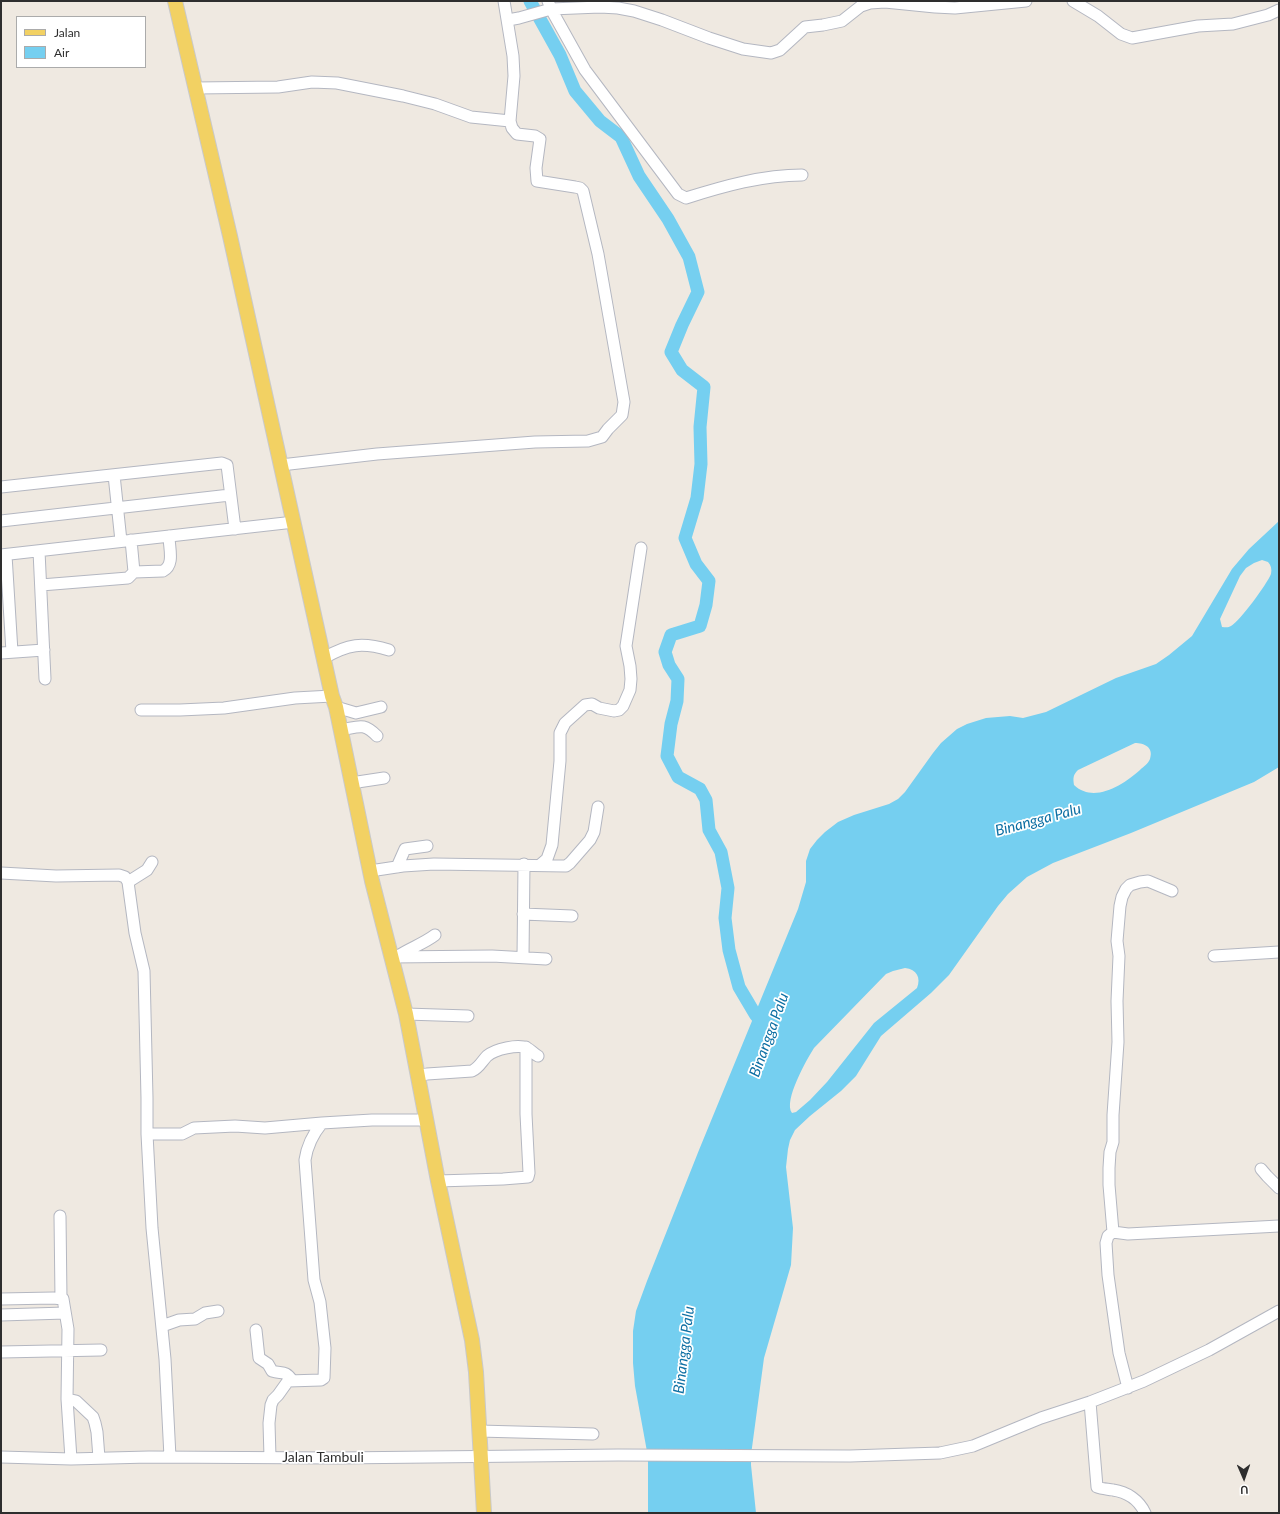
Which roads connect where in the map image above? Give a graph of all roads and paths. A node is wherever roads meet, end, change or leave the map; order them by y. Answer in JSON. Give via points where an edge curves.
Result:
{"nodes":[{"id":1,"x":175,"y":1,"type":"edge"},
{"id":2,"x":504,"y":1,"type":"edge"},
{"id":3,"x":1026,"y":1,"type":"edge"},
{"id":4,"x":1073,"y":1,"type":"edge"},
{"id":5,"x":547,"y":7,"type":"edge"},
{"id":6,"x":1279,"y":10,"type":"edge"},
{"id":7,"x":508,"y":20,"type":"junction"},
{"id":8,"x":196,"y":88,"type":"junction"},
{"id":9,"x":510,"y":120,"type":"junction"},
{"id":10,"x":802,"y":175,"type":"dead end"},
{"id":11,"x":281,"y":465,"type":"junction"},
{"id":12,"x":114,"y":475,"type":"junction"},
{"id":13,"x":1,"y":487,"type":"edge"},
{"id":14,"x":230,"y":495,"type":"junction"},
{"id":15,"x":118,"y":508,"type":"junction"},
{"id":16,"x":1,"y":521,"type":"edge"},
{"id":17,"x":294,"y":522,"type":"junction"},
{"id":18,"x":235,"y":529,"type":"junction"},
{"id":19,"x":169,"y":536,"type":"junction"},
{"id":20,"x":126,"y":541,"type":"junction"},
{"id":21,"x":640,"y":548,"type":"dead end"},
{"id":22,"x":39,"y":551,"type":"junction"},
{"id":23,"x":4,"y":555,"type":"edge"},
{"id":24,"x":134,"y":572,"type":"junction"},
{"id":25,"x":41,"y":586,"type":"junction"},
{"id":26,"x":44,"y":650,"type":"junction"},
{"id":27,"x":389,"y":650,"type":"dead end"},
{"id":28,"x":7,"y":653,"type":"edge"},
{"id":29,"x":324,"y":658,"type":"junction"},
{"id":30,"x":45,"y":679,"type":"dead end"},
{"id":31,"x":334,"y":702,"type":"junction"},
{"id":32,"x":381,"y":707,"type":"dead end"},
{"id":33,"x":141,"y":710,"type":"dead end"},
{"id":34,"x":341,"y":730,"type":"junction"},
{"id":35,"x":377,"y":736,"type":"dead end"},
{"id":36,"x":384,"y":778,"type":"dead end"},
{"id":37,"x":351,"y":783,"type":"junction"},
{"id":38,"x":598,"y":807,"type":"dead end"},
{"id":39,"x":428,"y":846,"type":"dead end"},
{"id":40,"x":152,"y":862,"type":"dead end"},
{"id":41,"x":524,"y":864,"type":"junction"},
{"id":42,"x":540,"y":865,"type":"junction"},
{"id":43,"x":397,"y":868,"type":"junction"},
{"id":44,"x":370,"y":871,"type":"junction"},
{"id":45,"x":1,"y":872,"type":"edge"},
{"id":46,"x":128,"y":882,"type":"junction"},
{"id":47,"x":1172,"y":891,"type":"dead end"},
{"id":48,"x":524,"y":914,"type":"junction"},
{"id":49,"x":572,"y":916,"type":"dead end"},
{"id":50,"x":435,"y":935,"type":"dead end"},
{"id":51,"x":1279,"y":952,"type":"edge"},
{"id":52,"x":1214,"y":956,"type":"dead end"},
{"id":53,"x":394,"y":957,"type":"junction"},
{"id":54,"x":523,"y":957,"type":"junction"},
{"id":55,"x":546,"y":959,"type":"dead end"},
{"id":56,"x":406,"y":1014,"type":"junction"},
{"id":57,"x":468,"y":1016,"type":"dead end"},
{"id":58,"x":526,"y":1047,"type":"junction"},
{"id":59,"x":538,"y":1056,"type":"dead end"},
{"id":60,"x":417,"y":1076,"type":"junction"},
{"id":61,"x":427,"y":1120,"type":"junction"},
{"id":62,"x":322,"y":1123,"type":"junction"},
{"id":63,"x":147,"y":1134,"type":"junction"},
{"id":64,"x":1262,"y":1169,"type":"dead end"},
{"id":65,"x":438,"y":1181,"type":"junction"},
{"id":66,"x":1279,"y":1188,"type":"edge"},
{"id":67,"x":60,"y":1216,"type":"dead end"},
{"id":68,"x":1279,"y":1226,"type":"edge"},
{"id":69,"x":1113,"y":1232,"type":"junction"},
{"id":70,"x":1,"y":1299,"type":"edge"},
{"id":71,"x":60,"y":1299,"type":"junction"},
{"id":72,"x":218,"y":1311,"type":"dead end"},
{"id":73,"x":1279,"y":1311,"type":"edge"},
{"id":74,"x":65,"y":1313,"type":"junction"},
{"id":75,"x":1,"y":1315,"type":"edge"},
{"id":76,"x":162,"y":1326,"type":"junction"},
{"id":77,"x":256,"y":1330,"type":"dead end"},
{"id":78,"x":101,"y":1350,"type":"dead end"},
{"id":79,"x":67,"y":1351,"type":"junction"},
{"id":80,"x":1,"y":1352,"type":"edge"},
{"id":81,"x":292,"y":1380,"type":"junction"},
{"id":82,"x":1128,"y":1388,"type":"junction"},
{"id":83,"x":67,"y":1399,"type":"junction"},
{"id":84,"x":1090,"y":1402,"type":"junction"},
{"id":85,"x":479,"y":1431,"type":"junction"},
{"id":86,"x":593,"y":1434,"type":"dead end"},
{"id":87,"x":481,"y":1456,"type":"junction"},
{"id":88,"x":1,"y":1457,"type":"edge"},
{"id":89,"x":170,"y":1457,"type":"junction"},
{"id":90,"x":270,"y":1457,"type":"junction"},
{"id":91,"x":98,"y":1458,"type":"junction"},
{"id":92,"x":71,"y":1459,"type":"junction"},
{"id":93,"x":484,"y":1513,"type":"edge"},
{"id":94,"x":1145,"y":1513,"type":"edge"}],
"edges":[{"from":1,"to":8,"type":"main road"},
{"from":2,"to":7,"type":"street"},
{"from":3,"to":5,"type":"street","via":[[955,8],[870,3],[860,6],[842,21],[805,27],[780,50],[771,53],[743,49],[634,11],[600,7]]},
{"from":4,"to":6,"type":"street","via":[[1121,34],[1132,38],[1198,26],[1233,24]]},
{"from":5,"to":7,"type":"street","via":[[531,15]]},
{"from":5,"to":10,"type":"street","via":[[585,70],[681,196],[686,198],[765,177]]},
{"from":7,"to":9,"type":"street","via":[[514,76]]},
{"from":8,"to":9,"type":"street","via":[[337,83],[435,104],[471,117]]},
{"from":8,"to":11,"type":"main road"},
{"from":9,"to":11,"type":"street","via":[[517,134],[540,139],[537,181],[580,188],[583,191],[598,254],[623,395],[622,416],[602,437],[588,441],[535,442],[377,454]]},
{"from":11,"to":17,"type":"main road"},
{"from":12,"to":13,"type":"street"},
{"from":12,"to":14,"type":"street","via":[[222,463],[227,465]]},
{"from":12,"to":15,"type":"street"},
{"from":14,"to":15,"type":"street"},
{"from":14,"to":18,"type":"street"},
{"from":15,"to":16,"type":"street"},
{"from":15,"to":20,"type":"street"},
{"from":17,"to":18,"type":"street"},
{"from":17,"to":29,"type":"main road"},
{"from":18,"to":19,"type":"street"},
{"from":19,"to":20,"type":"street"},
{"from":19,"to":24,"type":"street","via":[[170,560],[166,569]]},
{"from":20,"to":22,"type":"street"},
{"from":20,"to":24,"type":"street"},
{"from":21,"to":42,"type":"street","via":[[626,646],[630,666],[630,690],[624,706],[619,710],[599,708],[592,704],[585,705],[565,723],[560,733],[552,845],[547,859]]},
{"from":22,"to":23,"type":"street"},
{"from":22,"to":25,"type":"street"},
{"from":23,"to":28,"type":"street"},
{"from":24,"to":25,"type":"street","via":[[128,578]]},
{"from":25,"to":26,"type":"street"},
{"from":26,"to":28,"type":"street"},
{"from":26,"to":30,"type":"street"},
{"from":27,"to":29,"type":"street","via":[[361,645],[337,650]]},
{"from":29,"to":31,"type":"main road"},
{"from":31,"to":32,"type":"street","via":[[356,713]]},
{"from":31,"to":33,"type":"street","via":[[295,698],[224,708]]},
{"from":31,"to":34,"type":"main road"},
{"from":34,"to":35,"type":"street","via":[[366,727]]},
{"from":34,"to":37,"type":"main road"},
{"from":36,"to":37,"type":"street"},
{"from":37,"to":44,"type":"main road"},
{"from":38,"to":42,"type":"street","via":[[594,832],[590,840],[570,863],[566,866]]},
{"from":39,"to":43,"type":"street","via":[[404,849]]},
{"from":40,"to":46,"type":"street","via":[[147,870]]},
{"from":41,"to":42,"type":"street"},
{"from":41,"to":43,"type":"street","via":[[434,864]]},
{"from":41,"to":48,"type":"street"},
{"from":43,"to":44,"type":"street"},
{"from":44,"to":53,"type":"main road"},
{"from":45,"to":46,"type":"street","via":[[56,876],[119,875],[125,877]]},
{"from":46,"to":63,"type":"street","via":[[135,933],[144,971]]},
{"from":47,"to":69,"type":"street","via":[[1148,881],[1140,882],[1126,889],[1120,906],[1117,941],[1118,1042],[1113,1142],[1109,1168]]},
{"from":48,"to":49,"type":"street"},
{"from":48,"to":54,"type":"street"},
{"from":50,"to":53,"type":"street","via":[[423,944]]},
{"from":51,"to":52,"type":"street"},
{"from":53,"to":54,"type":"street"},
{"from":53,"to":56,"type":"main road"},
{"from":54,"to":55,"type":"street"},
{"from":56,"to":57,"type":"street"},
{"from":56,"to":60,"type":"main road"},
{"from":58,"to":59,"type":"street"},
{"from":58,"to":60,"type":"street","via":[[494,1051],[472,1072]]},
{"from":58,"to":65,"type":"street","via":[[528,1177]]},
{"from":60,"to":61,"type":"main road"},
{"from":61,"to":62,"type":"street"},
{"from":61,"to":65,"type":"main road"},
{"from":62,"to":63,"type":"street","via":[[265,1128],[194,1128],[182,1134]]},
{"from":62,"to":81,"type":"street","via":[[314,1133],[305,1160],[314,1280],[320,1302],[325,1348],[324,1378]]},
{"from":63,"to":76,"type":"street","via":[[152,1228]]},
{"from":64,"to":66,"type":"street"},
{"from":65,"to":85,"type":"main road","via":[[472,1340]]},
{"from":67,"to":71,"type":"street"},
{"from":68,"to":69,"type":"street","via":[[1128,1234]]},
{"from":69,"to":82,"type":"street","via":[[1108,1236],[1106,1243],[1108,1275],[1119,1353]]},
{"from":70,"to":71,"type":"street"},
{"from":71,"to":74,"type":"street","via":[[65,1301]]},
{"from":72,"to":76,"type":"street","via":[[210,1311],[195,1319],[179,1320]]},
{"from":73,"to":82,"type":"street","name":"Jalan Tambuli","via":[[1209,1350]]},
{"from":74,"to":75,"type":"street"},
{"from":74,"to":79,"type":"street","via":[[68,1330]]},
{"from":76,"to":89,"type":"street"},
{"from":77,"to":81,"type":"street","via":[[259,1358],[268,1364],[272,1371],[286,1374]]},
{"from":78,"to":79,"type":"street"},
{"from":79,"to":80,"type":"street"},
{"from":79,"to":83,"type":"street"},
{"from":81,"to":90,"type":"street","via":[[286,1383],[271,1405]]},
{"from":82,"to":84,"type":"street","name":"Jalan Tambuli"},
{"from":83,"to":91,"type":"street","via":[[76,1401],[93,1417],[96,1423]]},
{"from":83,"to":92,"type":"street"},
{"from":84,"to":87,"type":"street","name":"Jalan Tambuli","via":[[951,1452],[868,1455]]},
{"from":84,"to":94,"type":"street","via":[[1097,1487],[1123,1492],[1142,1506]]},
{"from":85,"to":86,"type":"street"},
{"from":85,"to":87,"type":"main road"},
{"from":87,"to":90,"type":"street","name":"Jalan Tambuli"},
{"from":87,"to":93,"type":"main road"},
{"from":88,"to":92,"type":"street","name":"Jalan Tambuli"},
{"from":89,"to":90,"type":"street","name":"Jalan Tambuli"},
{"from":89,"to":91,"type":"street","name":"Jalan Tambuli"},
{"from":91,"to":92,"type":"street","name":"Jalan Tambuli"}]}
